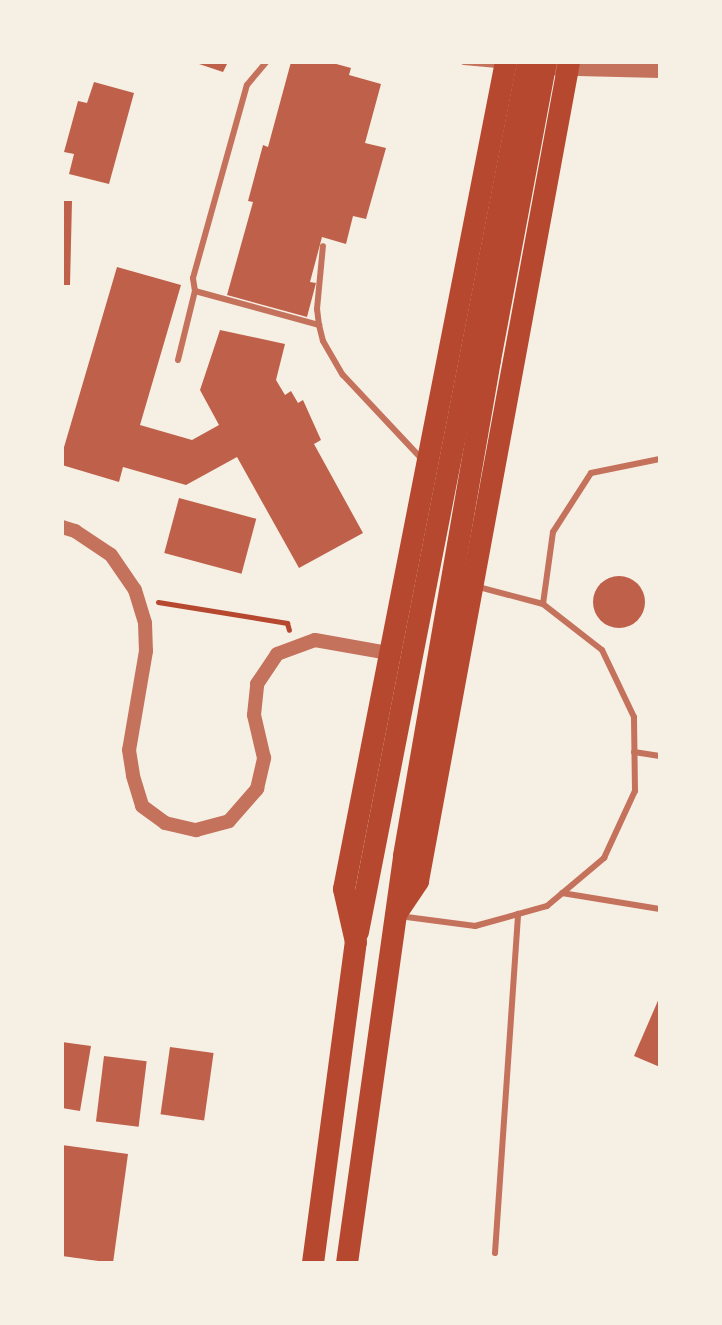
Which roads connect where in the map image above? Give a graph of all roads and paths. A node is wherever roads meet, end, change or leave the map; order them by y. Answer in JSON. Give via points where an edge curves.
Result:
{"nodes":[{"id":1,"x":266,"y":62,"type":"edge"},
{"id":2,"x":464,"y":62,"type":"edge"},
{"id":3,"x":513,"y":63,"type":"edge"},
{"id":4,"x":561,"y":65,"type":"edge"},
{"id":5,"x":660,"y":71,"type":"edge"},
{"id":6,"x":323,"y":246,"type":"dead end"},
{"id":7,"x":195,"y":291,"type":"junction"},
{"id":8,"x":319,"y":325,"type":"junction"},
{"id":9,"x":178,"y":360,"type":"dead end"},
{"id":10,"x":660,"y":459,"type":"edge"},
{"id":11,"x":426,"y":463,"type":"junction"},
{"id":12,"x":69,"y":529,"type":"edge"},
{"id":13,"x":472,"y":585,"type":"junction"},
{"id":14,"x":137,"y":598,"type":"junction"},
{"id":15,"x":543,"y":604,"type":"junction"},
{"id":16,"x":295,"y":647,"type":"junction"},
{"id":17,"x":389,"y":653,"type":"junction"},
{"id":18,"x":634,"y":752,"type":"junction"},
{"id":19,"x":660,"y":756,"type":"edge"},
{"id":20,"x":562,"y":893,"type":"junction"},
{"id":21,"x":660,"y":909,"type":"edge"},
{"id":22,"x":518,"y":914,"type":"junction"},
{"id":23,"x":395,"y":916,"type":"junction"},
{"id":24,"x":356,"y":942,"type":"junction"},
{"id":25,"x":495,"y":1253,"type":"dead end"},
{"id":26,"x":313,"y":1263,"type":"edge"},
{"id":27,"x":347,"y":1263,"type":"edge"}],
"edges":[{"from":1,"to":7,"type":"lane","via":[[247,85],[193,278]]},
{"from":2,"to":3,"type":"lane"},
{"from":3,"to":4,"type":"street"},
{"from":3,"to":11,"type":"highway"},
{"from":3,"to":24,"type":"highway"},
{"from":4,"to":5,"type":"street"},
{"from":4,"to":13,"type":"highway"},
{"from":4,"to":23,"type":"highway","via":[[487,376]]},
{"from":6,"to":8,"type":"lane"},
{"from":7,"to":8,"type":"lane"},
{"from":7,"to":9,"type":"lane"},
{"from":8,"to":11,"type":"lane","via":[[343,375]]},
{"from":10,"to":15,"type":"lane","via":[[591,473],[553,532]]},
{"from":11,"to":17,"type":"highway"},
{"from":12,"to":14,"type":"street","via":[[111,555]]},
{"from":13,"to":15,"type":"lane"},
{"from":13,"to":23,"type":"highway","via":[[418,881]]},
{"from":14,"to":16,"type":"path","via":[[287,623]]},
{"from":14,"to":16,"type":"street","via":[[146,651],[129,750],[142,806],[165,823],[196,830],[229,821],[257,789],[264,758],[254,715],[257,684],[277,654]]},
{"from":15,"to":18,"type":"lane","via":[[602,650],[634,717]]},
{"from":16,"to":17,"type":"street","via":[[315,640]]},
{"from":17,"to":24,"type":"highway","via":[[344,889]]},
{"from":18,"to":19,"type":"lane"},
{"from":18,"to":20,"type":"lane","via":[[635,791],[604,858]]},
{"from":20,"to":21,"type":"lane"},
{"from":20,"to":22,"type":"lane","via":[[547,906]]},
{"from":22,"to":23,"type":"lane","via":[[475,926]]},
{"from":22,"to":25,"type":"lane"},
{"from":23,"to":27,"type":"highway"},
{"from":24,"to":26,"type":"highway"}]}
